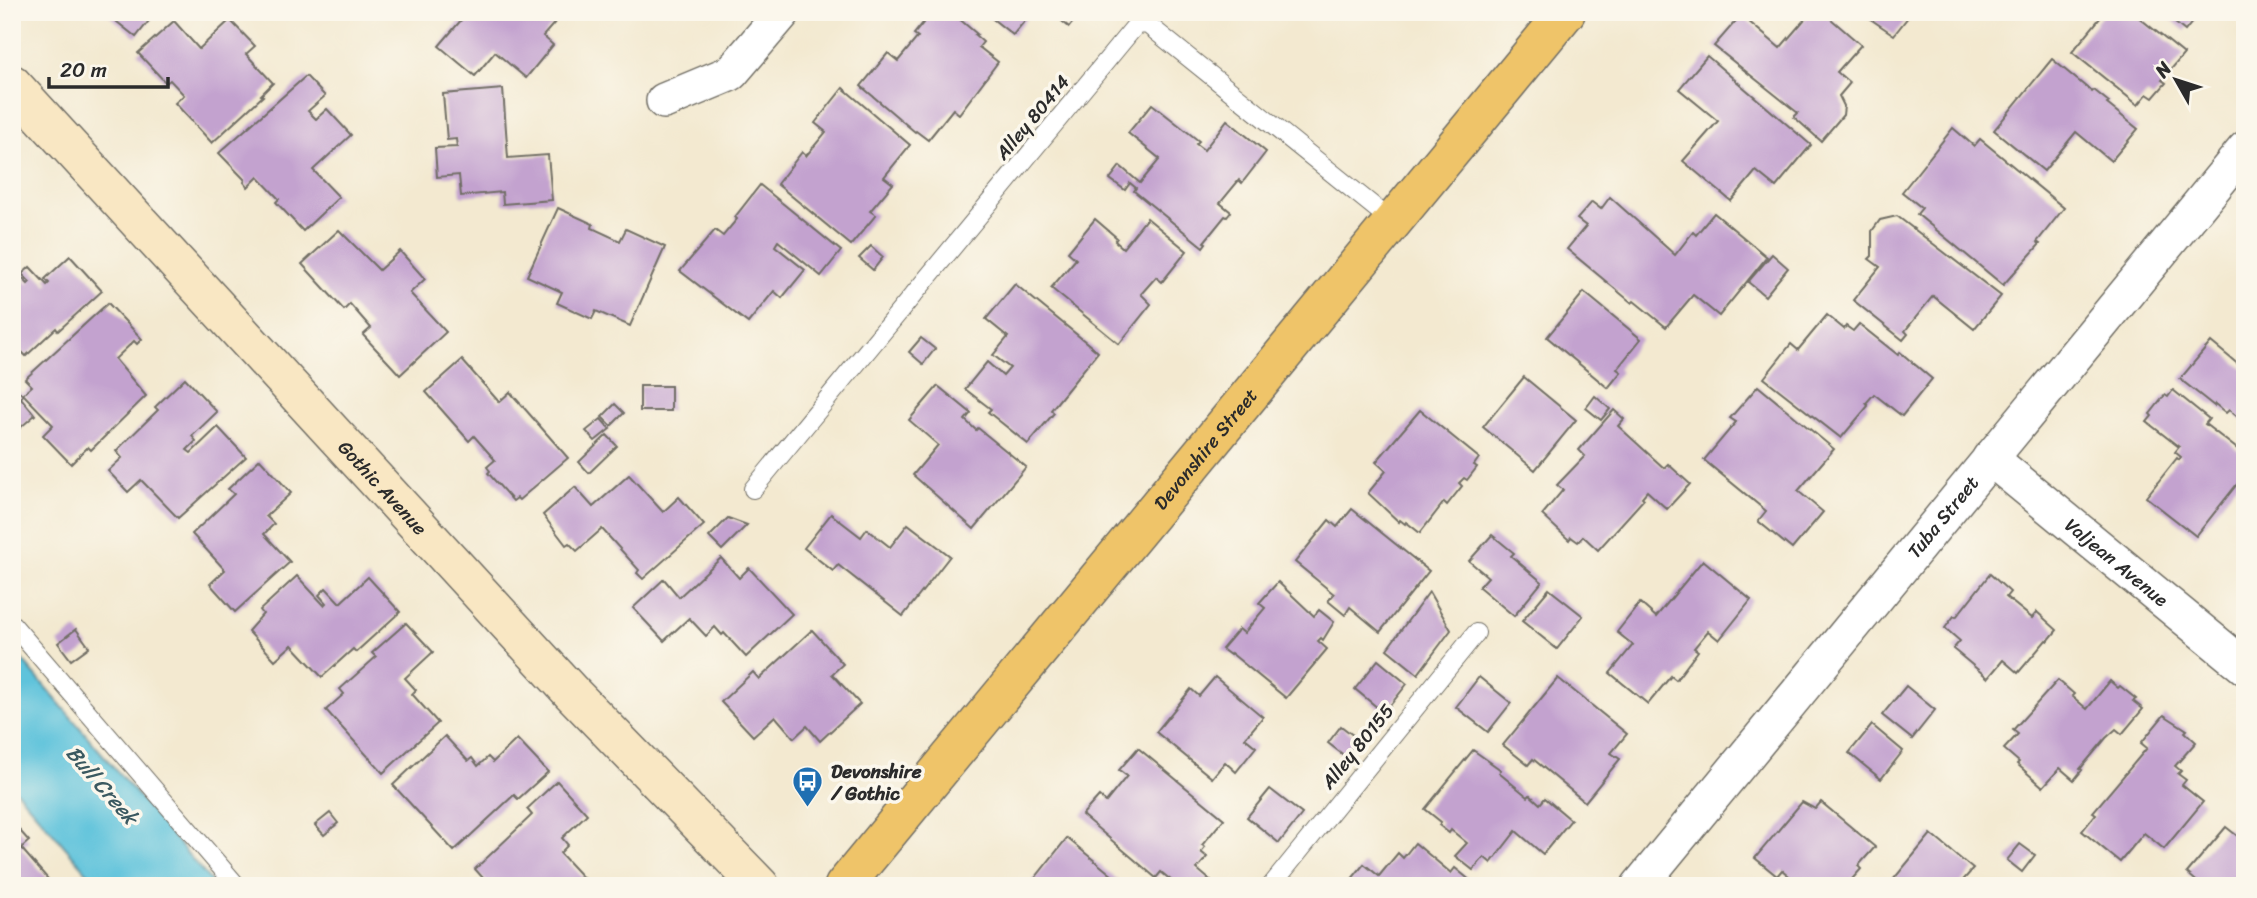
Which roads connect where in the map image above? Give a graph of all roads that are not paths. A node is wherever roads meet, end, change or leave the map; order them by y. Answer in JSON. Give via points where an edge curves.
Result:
{"nodes":[{"id":1,"x":783,"y":12,"type":"edge"},
{"id":2,"x":1566,"y":12,"type":"edge"},
{"id":3,"x":12,"y":83,"type":"edge"},
{"id":4,"x":664,"y":102,"type":"dead end"},
{"id":5,"x":2245,"y":149,"type":"edge"},
{"id":6,"x":1393,"y":222,"type":"junction"},
{"id":7,"x":1990,"y":458,"type":"junction"},
{"id":8,"x":752,"y":489,"type":"dead end"},
{"id":9,"x":12,"y":624,"type":"edge"},
{"id":10,"x":1476,"y":634,"type":"dead end"},
{"id":11,"x":2245,"y":667,"type":"edge"},
{"id":12,"x":237,"y":886,"type":"edge"},
{"id":13,"x":760,"y":886,"type":"edge"},
{"id":14,"x":844,"y":886,"type":"edge"},
{"id":15,"x":1271,"y":886,"type":"edge"},
{"id":16,"x":1639,"y":886,"type":"edge"}],
"edges":[{"from":1,"to":4,"type":"street","via":[[731,73]]},
{"from":2,"to":6,"type":"main road","name":"Devonshire Street"},
{"from":3,"to":13,"type":"street","name":"Gothic Avenue","via":[[571,692]]},
{"from":5,"to":7,"type":"street","name":"Tuba Street"},
{"from":6,"to":8,"type":"lane","name":"Alley 80414","via":[[1147,24],[1136,25]]},
{"from":6,"to":14,"type":"main road","name":"Devonshire Street"},
{"from":7,"to":11,"type":"street","name":"Valjean Avenue"},
{"from":7,"to":16,"type":"street","name":"Tuba Street"},
{"from":9,"to":12,"type":"lane"},
{"from":10,"to":15,"type":"lane","name":"Alley 80155"}]}
